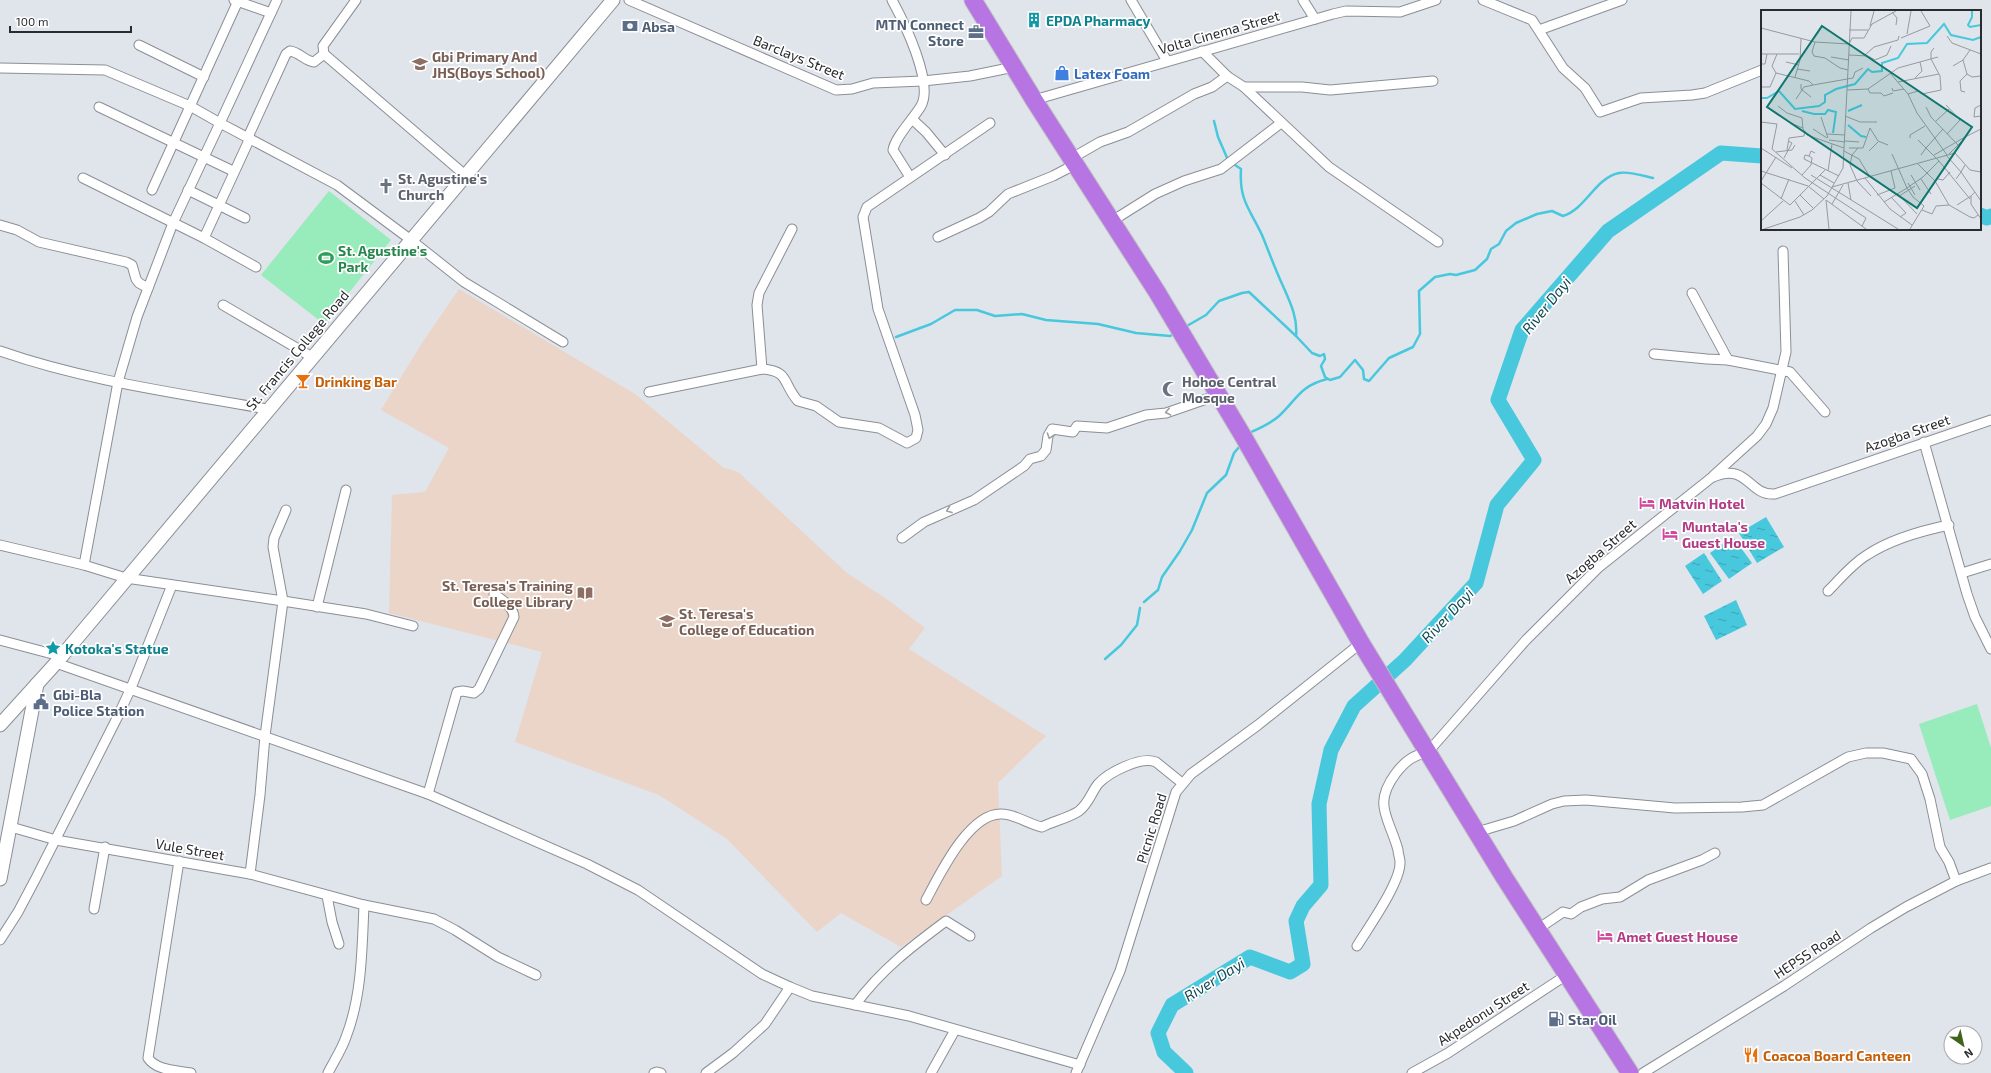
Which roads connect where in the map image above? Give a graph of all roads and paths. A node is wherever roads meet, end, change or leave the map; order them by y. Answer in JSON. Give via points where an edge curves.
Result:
{"nodes":[{"id":1,"x":277,"y":0,"type":"edge"},
{"id":2,"x":356,"y":0,"type":"edge"},
{"id":3,"x":613,"y":0,"type":"edge"},
{"id":4,"x":630,"y":0,"type":"edge"},
{"id":5,"x":892,"y":0,"type":"edge"},
{"id":6,"x":973,"y":0,"type":"edge"},
{"id":7,"x":1131,"y":0,"type":"edge"},
{"id":8,"x":1303,"y":0,"type":"edge"},
{"id":9,"x":1436,"y":0,"type":"edge"},
{"id":10,"x":1483,"y":0,"type":"edge"},
{"id":11,"x":1622,"y":0,"type":"edge"},
{"id":12,"x":236,"y":1,"type":"edge"},
{"id":13,"x":1499,"y":4,"type":"edge"},
{"id":14,"x":272,"y":13,"type":"junction"},
{"id":15,"x":1315,"y":19,"type":"junction"},
{"id":16,"x":1539,"y":30,"type":"junction"},
{"id":17,"x":139,"y":45,"type":"dead end"},
{"id":18,"x":1202,"y":51,"type":"junction"},
{"id":19,"x":324,"y":54,"type":"junction"},
{"id":20,"x":1167,"y":61,"type":"junction"},
{"id":21,"x":1014,"y":67,"type":"junction"},
{"id":22,"x":0,"y":68,"type":"edge"},
{"id":23,"x":1761,"y":70,"type":"edge"},
{"id":24,"x":204,"y":76,"type":"junction"},
{"id":25,"x":1226,"y":76,"type":"junction"},
{"id":26,"x":923,"y":81,"type":"junction"},
{"id":27,"x":1433,"y":81,"type":"dead end"},
{"id":28,"x":1244,"y":87,"type":"junction"},
{"id":29,"x":1034,"y":100,"type":"junction"},
{"id":30,"x":99,"y":106,"type":"dead end"},
{"id":31,"x":190,"y":106,"type":"junction"},
{"id":32,"x":912,"y":119,"type":"junction"},
{"id":33,"x":220,"y":123,"type":"junction"},
{"id":34,"x":1281,"y":123,"type":"junction"},
{"id":35,"x":990,"y":124,"type":"dead end"},
{"id":36,"x":249,"y":138,"type":"junction"},
{"id":37,"x":173,"y":143,"type":"junction"},
{"id":38,"x":945,"y":155,"type":"junction"},
{"id":39,"x":204,"y":157,"type":"junction"},
{"id":40,"x":1074,"y":161,"type":"junction"},
{"id":41,"x":233,"y":171,"type":"junction"},
{"id":42,"x":465,"y":175,"type":"junction"},
{"id":43,"x":910,"y":177,"type":"junction"},
{"id":44,"x":82,"y":178,"type":"dead end"},
{"id":45,"x":152,"y":190,"type":"dead end"},
{"id":46,"x":188,"y":190,"type":"junction"},
{"id":47,"x":220,"y":206,"type":"junction"},
{"id":48,"x":245,"y":218,"type":"dead end"},
{"id":49,"x":1112,"y":222,"type":"junction"},
{"id":50,"x":173,"y":223,"type":"junction"},
{"id":51,"x":0,"y":225,"type":"edge"},
{"id":52,"x":792,"y":229,"type":"dead end"},
{"id":53,"x":938,"y":237,"type":"dead end"},
{"id":54,"x":204,"y":238,"type":"junction"},
{"id":55,"x":411,"y":240,"type":"junction"},
{"id":56,"x":1438,"y":242,"type":"dead end"},
{"id":57,"x":1783,"y":251,"type":"dead end"},
{"id":58,"x":256,"y":268,"type":"dead end"},
{"id":59,"x":148,"y":288,"type":"junction"},
{"id":60,"x":1692,"y":293,"type":"dead end"},
{"id":61,"x":223,"y":305,"type":"dead end"},
{"id":62,"x":563,"y":342,"type":"dead end"},
{"id":63,"x":1,"y":353,"type":"edge"},
{"id":64,"x":1654,"y":354,"type":"dead end"},
{"id":65,"x":312,"y":357,"type":"junction"},
{"id":66,"x":1728,"y":360,"type":"junction"},
{"id":67,"x":762,"y":369,"type":"junction"},
{"id":68,"x":1782,"y":371,"type":"junction"},
{"id":69,"x":118,"y":382,"type":"junction"},
{"id":70,"x":649,"y":392,"type":"dead end"},
{"id":71,"x":1218,"y":395,"type":"junction"},
{"id":72,"x":267,"y":409,"type":"junction"},
{"id":73,"x":1825,"y":412,"type":"dead end"},
{"id":74,"x":1991,"y":420,"type":"edge"},
{"id":75,"x":1924,"y":442,"type":"junction"},
{"id":76,"x":1710,"y":478,"type":"junction"},
{"id":77,"x":346,"y":490,"type":"dead end"},
{"id":78,"x":286,"y":510,"type":"dead end"},
{"id":79,"x":1949,"y":525,"type":"junction"},
{"id":80,"x":902,"y":538,"type":"dead end"},
{"id":81,"x":0,"y":545,"type":"edge"},
{"id":82,"x":1991,"y":564,"type":"edge"},
{"id":83,"x":84,"y":565,"type":"junction"},
{"id":84,"x":1962,"y":573,"type":"junction"},
{"id":85,"x":126,"y":578,"type":"junction"},
{"id":86,"x":172,"y":585,"type":"junction"},
{"id":87,"x":1828,"y":591,"type":"dead end"},
{"id":88,"x":494,"y":594,"type":"dead end"},
{"id":89,"x":283,"y":601,"type":"junction"},
{"id":90,"x":318,"y":607,"type":"junction"},
{"id":91,"x":413,"y":626,"type":"dead end"},
{"id":92,"x":0,"y":640,"type":"edge"},
{"id":93,"x":1362,"y":643,"type":"junction"},
{"id":94,"x":1991,"y":648,"type":"edge"},
{"id":95,"x":58,"y":660,"type":"junction"},
{"id":96,"x":37,"y":684,"type":"junction"},
{"id":97,"x":131,"y":688,"type":"junction"},
{"id":98,"x":0,"y":725,"type":"edge"},
{"id":99,"x":265,"y":736,"type":"junction"},
{"id":100,"x":1428,"y":752,"type":"junction"},
{"id":101,"x":1182,"y":783,"type":"junction"},
{"id":102,"x":428,"y":794,"type":"junction"},
{"id":103,"x":11,"y":827,"type":"junction"},
{"id":104,"x":1477,"y":832,"type":"junction"},
{"id":105,"x":56,"y":840,"type":"junction"},
{"id":106,"x":105,"y":847,"type":"junction"},
{"id":107,"x":1715,"y":853,"type":"dead end"},
{"id":108,"x":179,"y":861,"type":"junction"},
{"id":109,"x":1991,"y":868,"type":"edge"},
{"id":110,"x":250,"y":874,"type":"junction"},
{"id":111,"x":0,"y":879,"type":"edge"},
{"id":112,"x":1956,"y":881,"type":"junction"},
{"id":113,"x":327,"y":896,"type":"junction"},
{"id":114,"x":926,"y":900,"type":"dead end"},
{"id":115,"x":364,"y":905,"type":"junction"},
{"id":116,"x":94,"y":909,"type":"dead end"},
{"id":117,"x":1538,"y":928,"type":"junction"},
{"id":118,"x":970,"y":936,"type":"dead end"},
{"id":119,"x":0,"y":940,"type":"edge"},
{"id":120,"x":339,"y":944,"type":"dead end"},
{"id":121,"x":1357,"y":946,"type":"dead end"},
{"id":122,"x":1568,"y":974,"type":"junction"},
{"id":123,"x":536,"y":975,"type":"dead end"},
{"id":124,"x":790,"y":987,"type":"junction"},
{"id":125,"x":855,"y":1005,"type":"junction"},
{"id":126,"x":956,"y":1030,"type":"junction"},
{"id":127,"x":1078,"y":1069,"type":"edge"},
{"id":128,"x":1415,"y":1072,"type":"edge"},
{"id":129,"x":191,"y":1073,"type":"edge"},
{"id":130,"x":328,"y":1073,"type":"edge"},
{"id":131,"x":654,"y":1073,"type":"edge"},
{"id":132,"x":661,"y":1073,"type":"edge"},
{"id":133,"x":706,"y":1073,"type":"edge"},
{"id":134,"x":931,"y":1073,"type":"edge"},
{"id":135,"x":1630,"y":1073,"type":"edge"},
{"id":136,"x":1643,"y":1073,"type":"edge"}],
"edges":[{"from":1,"to":14,"type":"street"},
{"from":2,"to":19,"type":"street","via":[[323,46]]},
{"from":3,"to":42,"type":"main road","name":"St. Francis College Road"},
{"from":4,"to":26,"type":"street","name":"Barclays Street","via":[[836,90],[852,89],[872,83]]},
{"from":5,"to":26,"type":"street","via":[[913,43]]},
{"from":6,"to":21,"type":"highway"},
{"from":7,"to":20,"type":"street"},
{"from":8,"to":15,"type":"street"},
{"from":9,"to":15,"type":"street","name":"Volta Cinema Street","via":[[1400,12],[1346,11]]},
{"from":10,"to":13,"type":"street"},
{"from":11,"to":16,"type":"street"},
{"from":12,"to":14,"type":"street"},
{"from":12,"to":24,"type":"street"},
{"from":13,"to":16,"type":"street","via":[[1528,18]]},
{"from":14,"to":33,"type":"street"},
{"from":15,"to":18,"type":"street","name":"Volta Cinema Street"},
{"from":16,"to":23,"type":"street","via":[[1563,68],[1585,88],[1600,112],[1641,98],[1705,92]]},
{"from":17,"to":24,"type":"street"},
{"from":18,"to":20,"type":"street","name":"Volta Cinema Street"},
{"from":18,"to":25,"type":"street"},
{"from":19,"to":36,"type":"street","via":[[310,62],[294,52],[286,54]]},
{"from":19,"to":42,"type":"street"},
{"from":20,"to":29,"type":"street","name":"Volta Cinema Street"},
{"from":21,"to":26,"type":"street","name":"Barclays Street","via":[[977,75]]},
{"from":21,"to":29,"type":"highway"},
{"from":22,"to":31,"type":"street","via":[[105,70]]},
{"from":24,"to":31,"type":"street"},
{"from":25,"to":28,"type":"street"},
{"from":25,"to":40,"type":"street","via":[[1212,87],[1194,94],[1128,132],[1100,142]]},
{"from":26,"to":32,"type":"street","via":[[923,101]]},
{"from":27,"to":28,"type":"street","via":[[1330,90],[1302,87]]},
{"from":28,"to":34,"type":"street"},
{"from":29,"to":40,"type":"highway"},
{"from":30,"to":37,"type":"street"},
{"from":31,"to":33,"type":"street"},
{"from":31,"to":37,"type":"street"},
{"from":32,"to":38,"type":"street"},
{"from":32,"to":43,"type":"street","via":[[893,150]]},
{"from":33,"to":36,"type":"street"},
{"from":33,"to":39,"type":"street"},
{"from":34,"to":49,"type":"street","via":[[1221,169],[1155,194]]},
{"from":34,"to":56,"type":"street","via":[[1329,167]]},
{"from":35,"to":38,"type":"street"},
{"from":36,"to":41,"type":"street"},
{"from":36,"to":55,"type":"street","via":[[337,185]]},
{"from":37,"to":39,"type":"street"},
{"from":37,"to":45,"type":"street"},
{"from":38,"to":43,"type":"street"},
{"from":39,"to":41,"type":"street"},
{"from":39,"to":46,"type":"street"},
{"from":40,"to":49,"type":"highway"},
{"from":40,"to":53,"type":"street","via":[[1052,176],[1008,194],[989,212]]},
{"from":41,"to":47,"type":"street"},
{"from":42,"to":55,"type":"main road","name":"St. Francis College Road"},
{"from":43,"to":67,"type":"street","via":[[867,207],[862,217],[876,300],[915,416],[918,430],[916,438],[907,443],[879,428],[839,422],[816,406],[798,401],[780,372]]},
{"from":44,"to":50,"type":"street"},
{"from":46,"to":47,"type":"street"},
{"from":46,"to":50,"type":"street"},
{"from":47,"to":48,"type":"street"},
{"from":47,"to":54,"type":"street"},
{"from":49,"to":71,"type":"highway"},
{"from":50,"to":54,"type":"street"},
{"from":50,"to":59,"type":"street"},
{"from":51,"to":59,"type":"street","via":[[17,230],[39,242],[126,262],[132,265],[139,283]]},
{"from":52,"to":67,"type":"street","via":[[759,293],[757,305]]},
{"from":54,"to":58,"type":"street"},
{"from":55,"to":62,"type":"street","via":[[464,282]]},
{"from":55,"to":65,"type":"main road","name":"St. Francis College Road"},
{"from":57,"to":68,"type":"street","via":[[1786,352]]},
{"from":59,"to":69,"type":"street"},
{"from":60,"to":66,"type":"street"},
{"from":61,"to":65,"type":"street"},
{"from":63,"to":69,"type":"street","via":[[53,368]]},
{"from":64,"to":66,"type":"street"},
{"from":65,"to":72,"type":"main road","name":"St. Francis College Road"},
{"from":66,"to":68,"type":"street"},
{"from":67,"to":70,"type":"street"},
{"from":68,"to":73,"type":"street","via":[[1794,375]]},
{"from":68,"to":76,"type":"street","via":[[1773,408],[1766,424]]},
{"from":69,"to":72,"type":"street"},
{"from":69,"to":83,"type":"street"},
{"from":71,"to":80,"type":"street","one_way":true,"via":[[1166,413],[1146,415],[1107,428],[1077,426],[1073,432],[1052,429],[1046,450],[1040,456],[1030,459],[1024,466],[974,500],[924,522]]},
{"from":71,"to":93,"type":"highway"},
{"from":72,"to":85,"type":"main road","name":"St. Francis College Road"},
{"from":74,"to":75,"type":"street","name":"Azogba Street"},
{"from":75,"to":76,"type":"street","name":"Azogba Street","via":[[1775,494],[1767,495],[1744,477],[1734,473]]},
{"from":75,"to":79,"type":"street"},
{"from":76,"to":100,"type":"street","name":"Azogba Street","via":[[1588,577],[1526,640]]},
{"from":77,"to":90,"type":"street"},
{"from":78,"to":89,"type":"street","via":[[274,538],[273,547]]},
{"from":79,"to":84,"type":"street"},
{"from":79,"to":87,"type":"street","via":[[1917,532],[1866,555]]},
{"from":81,"to":83,"type":"street"},
{"from":82,"to":84,"type":"street"},
{"from":83,"to":85,"type":"street"},
{"from":84,"to":94,"type":"street","via":[[1974,617]]},
{"from":85,"to":86,"type":"street"},
{"from":85,"to":95,"type":"main road","name":"St. Francis College Road"},
{"from":86,"to":89,"type":"street"},
{"from":86,"to":97,"type":"street"},
{"from":88,"to":102,"type":"street","via":[[509,606],[514,612],[514,617],[480,689],[474,693],[457,692]]},
{"from":89,"to":90,"type":"street"},
{"from":89,"to":99,"type":"street"},
{"from":90,"to":91,"type":"street","via":[[366,614]]},
{"from":92,"to":95,"type":"street"},
{"from":93,"to":100,"type":"highway"},
{"from":93,"to":101,"type":"street","name":"Picnic Road"},
{"from":95,"to":96,"type":"main road","name":"St. Francis College Road"},
{"from":95,"to":97,"type":"street"},
{"from":96,"to":98,"type":"main road","name":"St. Francis College Road"},
{"from":96,"to":103,"type":"main road"},
{"from":97,"to":99,"type":"street"},
{"from":97,"to":105,"type":"street"},
{"from":99,"to":102,"type":"street"},
{"from":99,"to":110,"type":"street"},
{"from":100,"to":104,"type":"highway"},
{"from":100,"to":121,"type":"street","via":[[1418,754],[1404,764],[1388,785],[1382,806],[1400,862],[1397,877]]},
{"from":101,"to":114,"type":"street","via":[[1156,762],[1143,760],[1108,775],[1098,784],[1090,800],[1078,812],[1042,827],[1030,825],[1012,816],[993,814],[969,832]]},
{"from":101,"to":127,"type":"street","name":"Picnic Road","via":[[1176,792],[1120,971]]},
{"from":102,"to":124,"type":"street","via":[[588,864],[638,890],[762,974]]},
{"from":103,"to":105,"type":"street","name":"Vule Street"},
{"from":103,"to":111,"type":"main road"},
{"from":104,"to":112,"type":"street","via":[[1514,821],[1564,801],[1586,800],[1675,808],[1763,805],[1848,757],[1883,753],[1911,759],[1922,774],[1940,847]]},
{"from":104,"to":117,"type":"highway"},
{"from":105,"to":106,"type":"street","name":"Vule Street"},
{"from":105,"to":119,"type":"street","via":[[18,912]]},
{"from":106,"to":108,"type":"street","name":"Vule Street"},
{"from":106,"to":116,"type":"street"},
{"from":107,"to":117,"type":"street","via":[[1648,880],[1620,897],[1602,899],[1571,914],[1563,912]]},
{"from":108,"to":110,"type":"street","name":"Vule Street"},
{"from":108,"to":129,"type":"street","via":[[148,1058],[158,1067]]},
{"from":109,"to":112,"type":"street","name":"HEPSS Road"},
{"from":110,"to":113,"type":"street","name":"Vule Street"},
{"from":112,"to":136,"type":"street","name":"HEPSS Road","via":[[1871,928],[1810,970]]},
{"from":113,"to":115,"type":"street","name":"Vule Street"},
{"from":113,"to":120,"type":"street"},
{"from":115,"to":123,"type":"street","name":"Vule Street","via":[[434,919],[498,957]]},
{"from":115,"to":130,"type":"street","via":[[362,959],[356,996],[346,1036]]},
{"from":117,"to":122,"type":"highway"},
{"from":118,"to":125,"type":"street","via":[[946,921],[903,953]]},
{"from":122,"to":128,"type":"street","name":"Akpedonu Street","via":[[1472,1038]]},
{"from":122,"to":135,"type":"highway"},
{"from":124,"to":125,"type":"street","via":[[812,996]]},
{"from":124,"to":133,"type":"street","via":[[765,1024]]},
{"from":125,"to":126,"type":"street","via":[[909,1016]]},
{"from":126,"to":127,"type":"street"},
{"from":126,"to":134,"type":"street"},
{"from":131,"to":132,"type":"street"}]}
